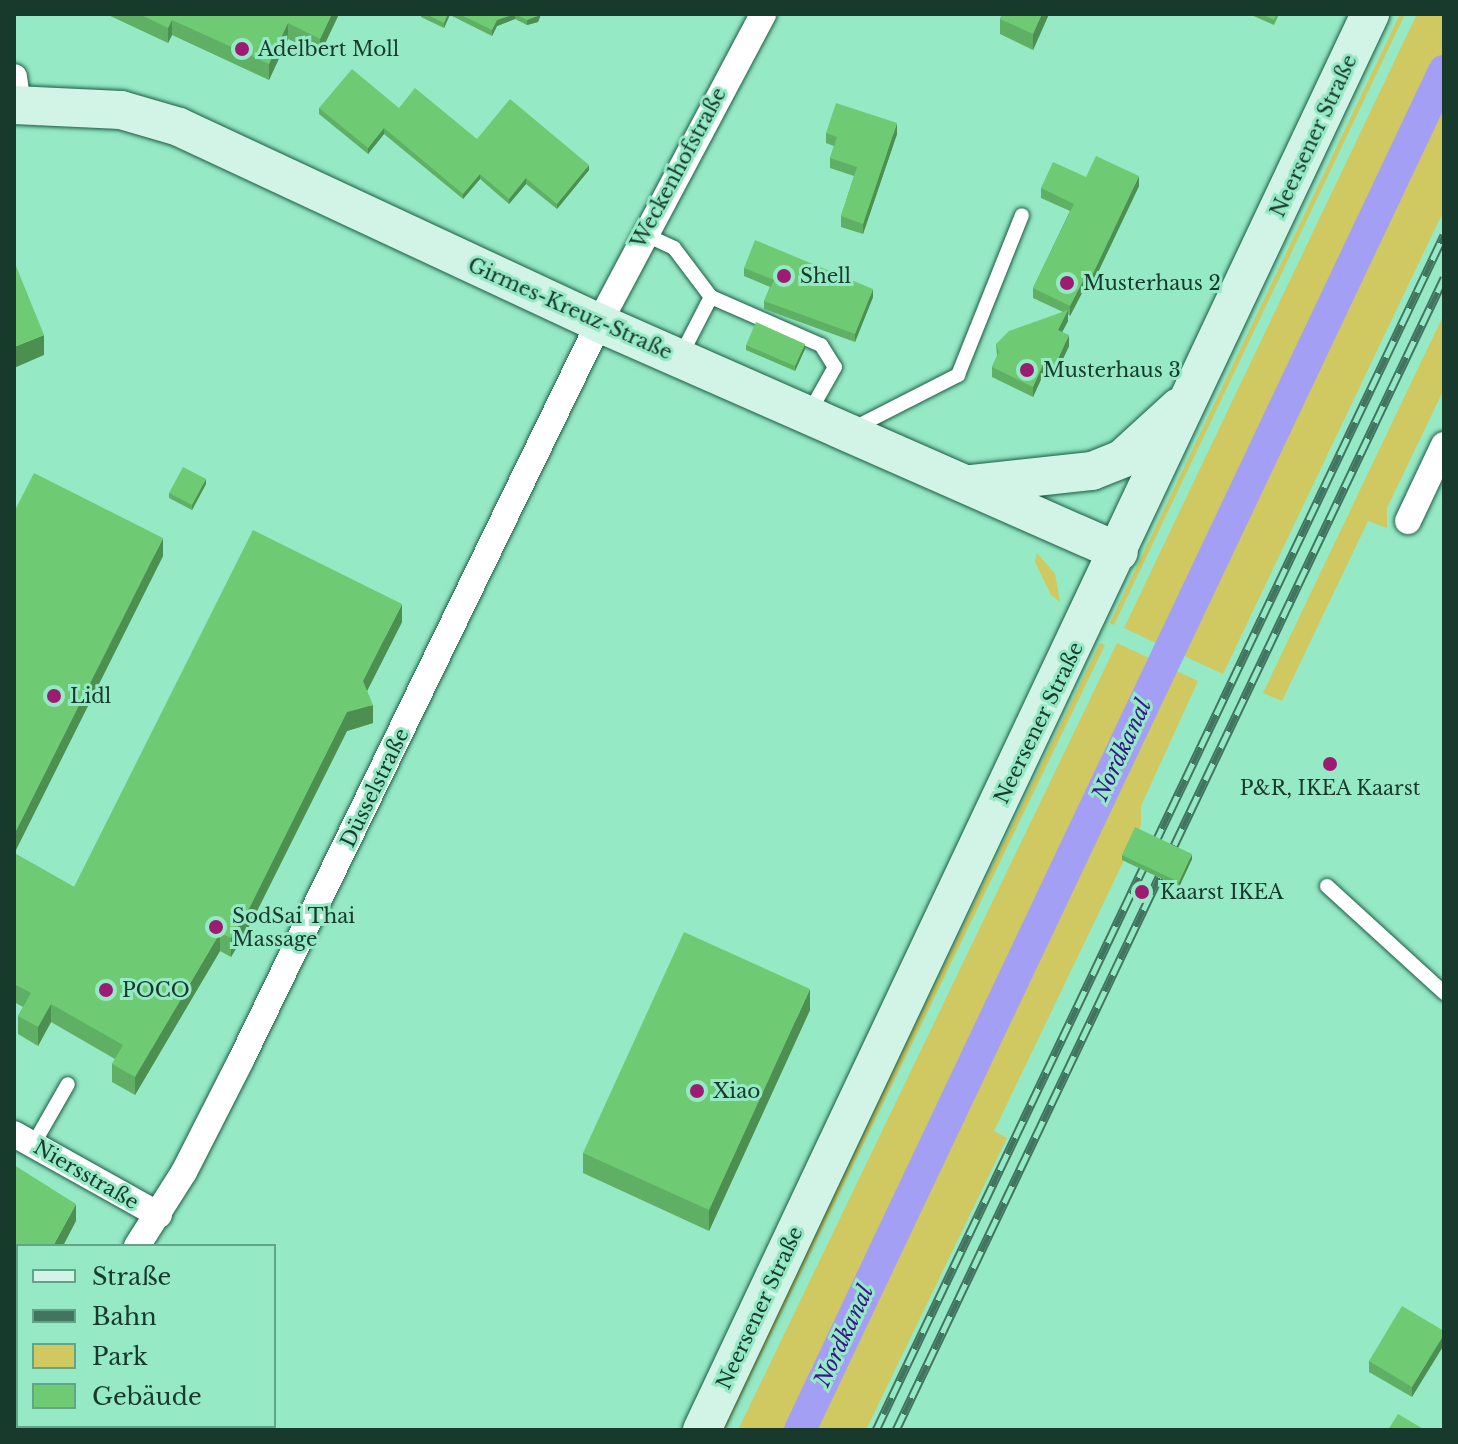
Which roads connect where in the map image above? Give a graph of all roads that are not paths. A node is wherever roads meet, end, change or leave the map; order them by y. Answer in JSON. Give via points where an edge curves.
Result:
{"nodes":[{"id":1,"x":763,"y":14,"type":"edge"},
{"id":2,"x":1370,"y":14,"type":"edge"},
{"id":3,"x":15,"y":96,"type":"edge"},
{"id":4,"x":1022,"y":215,"type":"dead end"},
{"id":5,"x":644,"y":234,"type":"junction"},
{"id":6,"x":711,"y":297,"type":"junction"},
{"id":7,"x":599,"y":323,"type":"junction"},
{"id":8,"x":679,"y":358,"type":"junction"},
{"id":9,"x":1194,"y":391,"type":"junction"},
{"id":10,"x":808,"y":415,"type":"junction"},
{"id":11,"x":846,"y":432,"type":"junction"},
{"id":12,"x":1444,"y":445,"type":"edge"},
{"id":13,"x":966,"y":484,"type":"junction"},
{"id":14,"x":1408,"y":521,"type":"dead end"},
{"id":15,"x":1119,"y":552,"type":"junction"},
{"id":16,"x":1327,"y":886,"type":"dead end"},
{"id":17,"x":1444,"y":993,"type":"edge"},
{"id":18,"x":68,"y":1084,"type":"dead end"},
{"id":19,"x":24,"y":1139,"type":"edge"},
{"id":20,"x":159,"y":1215,"type":"junction"},
{"id":21,"x":138,"y":1244,"type":"edge"},
{"id":22,"x":702,"y":1430,"type":"edge"}],
"edges":[{"from":1,"to":5,"type":"street","name":"Weckenhofstraße"},
{"from":2,"to":9,"type":"main road","name":"Neersener Straße"},
{"from":3,"to":7,"type":"main road","name":"Girmes-Kreuz-Straße","via":[[121,110],[179,127]]},
{"from":4,"to":11,"type":"lane","via":[[958,375]]},
{"from":5,"to":6,"type":"lane","via":[[674,248]]},
{"from":5,"to":7,"type":"street","name":"Weckenhofstraße"},
{"from":6,"to":8,"type":"lane"},
{"from":6,"to":10,"type":"lane","via":[[821,345],[835,367]]},
{"from":7,"to":8,"type":"main road","name":"Girmes-Kreuz-Straße"},
{"from":7,"to":20,"type":"street","name":"Düsselstraße","via":[[368,803]]},
{"from":8,"to":10,"type":"main road","name":"Girmes-Kreuz-Straße"},
{"from":9,"to":13,"type":"main road","via":[[1122,459],[1092,471]]},
{"from":9,"to":15,"type":"main road","name":"Neersener Straße"},
{"from":10,"to":11,"type":"main road","name":"Girmes-Kreuz-Straße"},
{"from":11,"to":13,"type":"main road","name":"Girmes-Kreuz-Straße"},
{"from":12,"to":14,"type":"street"},
{"from":13,"to":15,"type":"main road","name":"Girmes-Kreuz-Straße"},
{"from":15,"to":22,"type":"main road","name":"Neersener Straße"},
{"from":16,"to":17,"type":"lane"},
{"from":18,"to":19,"type":"lane"},
{"from":19,"to":20,"type":"street","name":"Niersstraße"},
{"from":20,"to":21,"type":"street","name":"Düsselstraße"}]}
